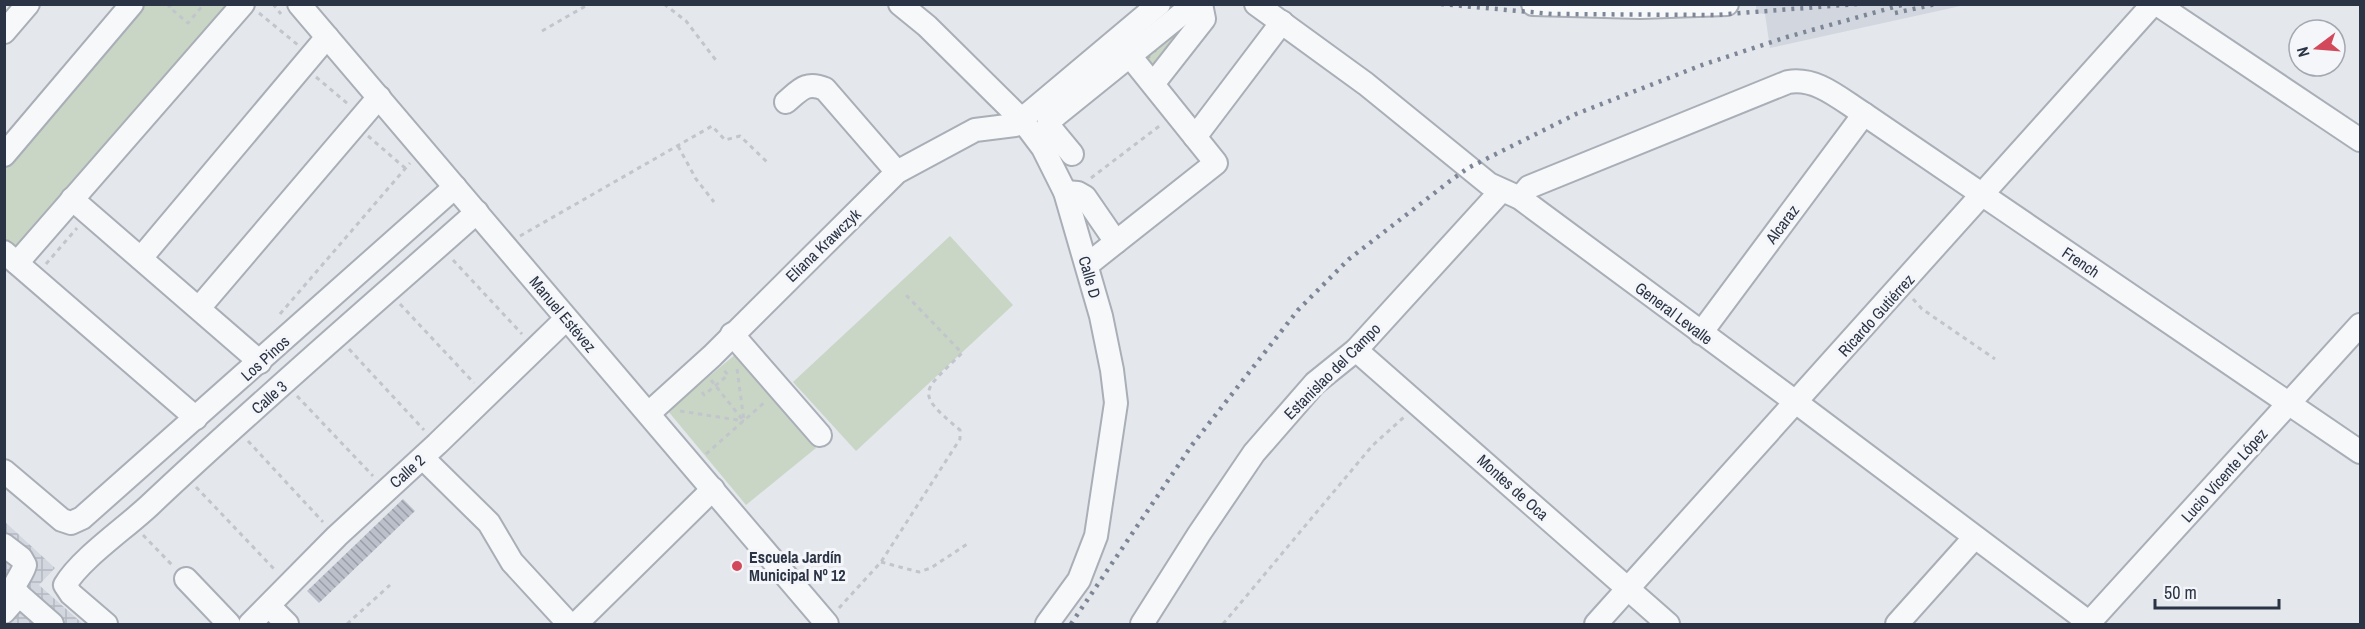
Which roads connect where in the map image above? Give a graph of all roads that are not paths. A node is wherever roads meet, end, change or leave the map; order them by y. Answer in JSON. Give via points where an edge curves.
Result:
{"nodes":[{"id":1,"x":28,"y":4,"type":"edge"},
{"id":2,"x":132,"y":4,"type":"edge"},
{"id":3,"x":299,"y":4,"type":"edge"},
{"id":4,"x":900,"y":4,"type":"edge"},
{"id":5,"x":1159,"y":4,"type":"edge"},
{"id":6,"x":1194,"y":4,"type":"edge"},
{"id":7,"x":1201,"y":4,"type":"edge"},
{"id":8,"x":1256,"y":4,"type":"edge"},
{"id":9,"x":1533,"y":4,"type":"edge"},
{"id":10,"x":1727,"y":4,"type":"edge"},
{"id":11,"x":2155,"y":4,"type":"edge"},
{"id":12,"x":1618,"y":6,"type":"edge"},
{"id":13,"x":248,"y":7,"type":"edge"},
{"id":14,"x":1282,"y":22,"type":"junction"},
{"id":15,"x":4,"y":32,"type":"edge"},
{"id":16,"x":327,"y":37,"type":"junction"},
{"id":17,"x":1130,"y":56,"type":"junction"},
{"id":18,"x":1798,"y":80,"type":"joint"},
{"id":19,"x":1153,"y":84,"type":"junction"},
{"id":20,"x":379,"y":97,"type":"junction"},
{"id":21,"x":786,"y":102,"type":"dead end"},
{"id":22,"x":1863,"y":114,"type":"junction"},
{"id":23,"x":1022,"y":120,"type":"junction"},
{"id":24,"x":1195,"y":137,"type":"junction"},
{"id":25,"x":2361,"y":140,"type":"edge"},
{"id":26,"x":7,"y":149,"type":"edge"},
{"id":27,"x":1072,"y":154,"type":"dead end"},
{"id":28,"x":897,"y":172,"type":"junction"},
{"id":29,"x":455,"y":187,"type":"junction"},
{"id":30,"x":1073,"y":193,"type":"junction"},
{"id":31,"x":1511,"y":195,"type":"junction"},
{"id":32,"x":1983,"y":195,"type":"junction"},
{"id":33,"x":72,"y":199,"type":"junction"},
{"id":34,"x":477,"y":212,"type":"junction"},
{"id":35,"x":1116,"y":242,"type":"junction"},
{"id":36,"x":11,"y":258,"type":"edge"},
{"id":37,"x":141,"y":258,"type":"junction"},
{"id":38,"x":1087,"y":265,"type":"junction"},
{"id":39,"x":199,"y":308,"type":"junction"},
{"id":40,"x":566,"y":319,"type":"junction"},
{"id":41,"x":2361,"y":325,"type":"edge"},
{"id":42,"x":1701,"y":333,"type":"junction"},
{"id":43,"x":732,"y":334,"type":"junction"},
{"id":44,"x":1356,"y":350,"type":"junction"},
{"id":45,"x":260,"y":362,"type":"junction"},
{"id":46,"x":1797,"y":403,"type":"junction"},
{"id":47,"x":2289,"y":403,"type":"junction"},
{"id":48,"x":652,"y":410,"type":"junction"},
{"id":49,"x":196,"y":418,"type":"junction"},
{"id":50,"x":820,"y":435,"type":"dead end"},
{"id":51,"x":430,"y":451,"type":"junction"},
{"id":52,"x":2361,"y":452,"type":"edge"},
{"id":53,"x":4,"y":471,"type":"edge"},
{"id":54,"x":713,"y":489,"type":"junction"},
{"id":55,"x":1974,"y":538,"type":"junction"},
{"id":56,"x":4,"y":544,"type":"edge"},
{"id":57,"x":186,"y":579,"type":"road end"},
{"id":58,"x":1628,"y":589,"type":"junction"},
{"id":59,"x":12,"y":604,"type":"edge"},
{"id":60,"x":269,"y":606,"type":"junction"},
{"id":61,"x":52,"y":624,"type":"edge"},
{"id":62,"x":106,"y":624,"type":"edge"},
{"id":63,"x":229,"y":624,"type":"edge"},
{"id":64,"x":250,"y":624,"type":"edge"},
{"id":65,"x":287,"y":624,"type":"edge"},
{"id":66,"x":569,"y":624,"type":"edge"},
{"id":67,"x":576,"y":624,"type":"edge"},
{"id":68,"x":827,"y":624,"type":"edge"},
{"id":69,"x":1047,"y":624,"type":"edge"},
{"id":70,"x":1142,"y":624,"type":"edge"},
{"id":71,"x":1596,"y":624,"type":"edge"},
{"id":72,"x":1668,"y":624,"type":"edge"},
{"id":73,"x":1897,"y":624,"type":"edge"},
{"id":74,"x":2089,"y":624,"type":"edge"}],
"edges":[{"from":1,"to":15,"type":"street"},
{"from":2,"to":26,"type":"street"},
{"from":3,"to":16,"type":"street","name":"Manuel Estévez"},
{"from":4,"to":23,"type":"street","name":"Calle D"},
{"from":5,"to":23,"type":"street"},
{"from":6,"to":17,"type":"street"},
{"from":7,"to":19,"type":"street","via":[[1204,19]]},
{"from":8,"to":14,"type":"street","name":"General Levalle"},
{"from":9,"to":12,"type":"street"},
{"from":10,"to":12,"type":"street"},
{"from":11,"to":25,"type":"street"},
{"from":11,"to":32,"type":"street","name":"Ricardo Gutiérrez"},
{"from":13,"to":33,"type":"street"},
{"from":14,"to":24,"type":"street"},
{"from":14,"to":31,"type":"street","name":"General Levalle","via":[[1382,96],[1468,168]]},
{"from":16,"to":20,"type":"street","name":"Manuel Estévez"},
{"from":16,"to":37,"type":"street"},
{"from":17,"to":19,"type":"street"},
{"from":17,"to":27,"type":"street","via":[[1049,121],[1048,125]]},
{"from":18,"to":22,"type":"street","name":"French","via":[[1817,85]]},
{"from":18,"to":31,"type":"street","name":"Estanislao del Campo"},
{"from":19,"to":24,"type":"street"},
{"from":20,"to":29,"type":"street","name":"Manuel Estévez"},
{"from":20,"to":39,"type":"street"},
{"from":21,"to":28,"type":"street","via":[[808,85],[825,89]]},
{"from":22,"to":32,"type":"street","name":"French"},
{"from":22,"to":42,"type":"street","name":"Alcaraz"},
{"from":23,"to":28,"type":"street","name":"Eliana Krawczyk","via":[[1003,128],[975,130]]},
{"from":23,"to":30,"type":"street","name":"Calle D"},
{"from":24,"to":35,"type":"street","via":[[1216,163]]},
{"from":28,"to":43,"type":"street","name":"Eliana Krawczyk"},
{"from":29,"to":34,"type":"street","name":"Manuel Estévez"},
{"from":29,"to":45,"type":"street","name":"Los Pinos"},
{"from":30,"to":35,"type":"street"},
{"from":30,"to":38,"type":"street","name":"Calle D"},
{"from":31,"to":42,"type":"street","name":"General Levalle"},
{"from":31,"to":44,"type":"street","name":"Estanislao del Campo"},
{"from":32,"to":46,"type":"street","name":"Ricardo Gutiérrez"},
{"from":32,"to":47,"type":"street","name":"French"},
{"from":33,"to":36,"type":"street"},
{"from":33,"to":37,"type":"street"},
{"from":34,"to":40,"type":"street","name":"Manuel Estévez"},
{"from":34,"to":62,"type":"street","name":"Calle 3","via":[[72,573],[65,585]]},
{"from":35,"to":38,"type":"street"},
{"from":36,"to":49,"type":"street"},
{"from":37,"to":39,"type":"street"},
{"from":38,"to":69,"type":"street","name":"Calle D","via":[[1101,316],[1116,403],[1096,536],[1080,580]]},
{"from":39,"to":45,"type":"street"},
{"from":40,"to":48,"type":"street","name":"Manuel Estévez"},
{"from":40,"to":51,"type":"street","name":"Calle 2"},
{"from":41,"to":47,"type":"street","name":"Lucio Vicente López"},
{"from":42,"to":46,"type":"street","name":"General Levalle"},
{"from":43,"to":48,"type":"street","name":"Eliana Krawczyk"},
{"from":43,"to":50,"type":"street"},
{"from":44,"to":58,"type":"street","name":"Montes de Oca"},
{"from":44,"to":70,"type":"street","name":"Estanislao del Campo","via":[[1315,384],[1254,453]]},
{"from":45,"to":49,"type":"street","name":"Los Pinos"},
{"from":46,"to":55,"type":"street","name":"General Levalle"},
{"from":46,"to":58,"type":"street","name":"Ricardo Gutiérrez"},
{"from":47,"to":52,"type":"street","name":"French"},
{"from":47,"to":74,"type":"street","name":"Lucio Vicente López"},
{"from":48,"to":54,"type":"street","name":"Manuel Estévez"},
{"from":49,"to":53,"type":"street","name":"Los Pinos","via":[[82,518],[71,523],[62,520]]},
{"from":51,"to":60,"type":"street","name":"Calle 2","via":[[337,536]]},
{"from":51,"to":66,"type":"street","via":[[489,523],[512,562]]},
{"from":54,"to":67,"type":"street"},
{"from":54,"to":68,"type":"street","name":"Manuel Estévez"},
{"from":55,"to":73,"type":"street"},
{"from":55,"to":74,"type":"street","name":"General Levalle"},
{"from":56,"to":59,"type":"street","via":[[25,566],[16,582]]},
{"from":57,"to":63,"type":"street"},
{"from":58,"to":71,"type":"street","name":"Ricardo Gutiérrez"},
{"from":58,"to":72,"type":"street","name":"Montes de Oca"},
{"from":59,"to":61,"type":"street"},
{"from":60,"to":64,"type":"street","name":"Calle 2"},
{"from":60,"to":65,"type":"street"}]}
